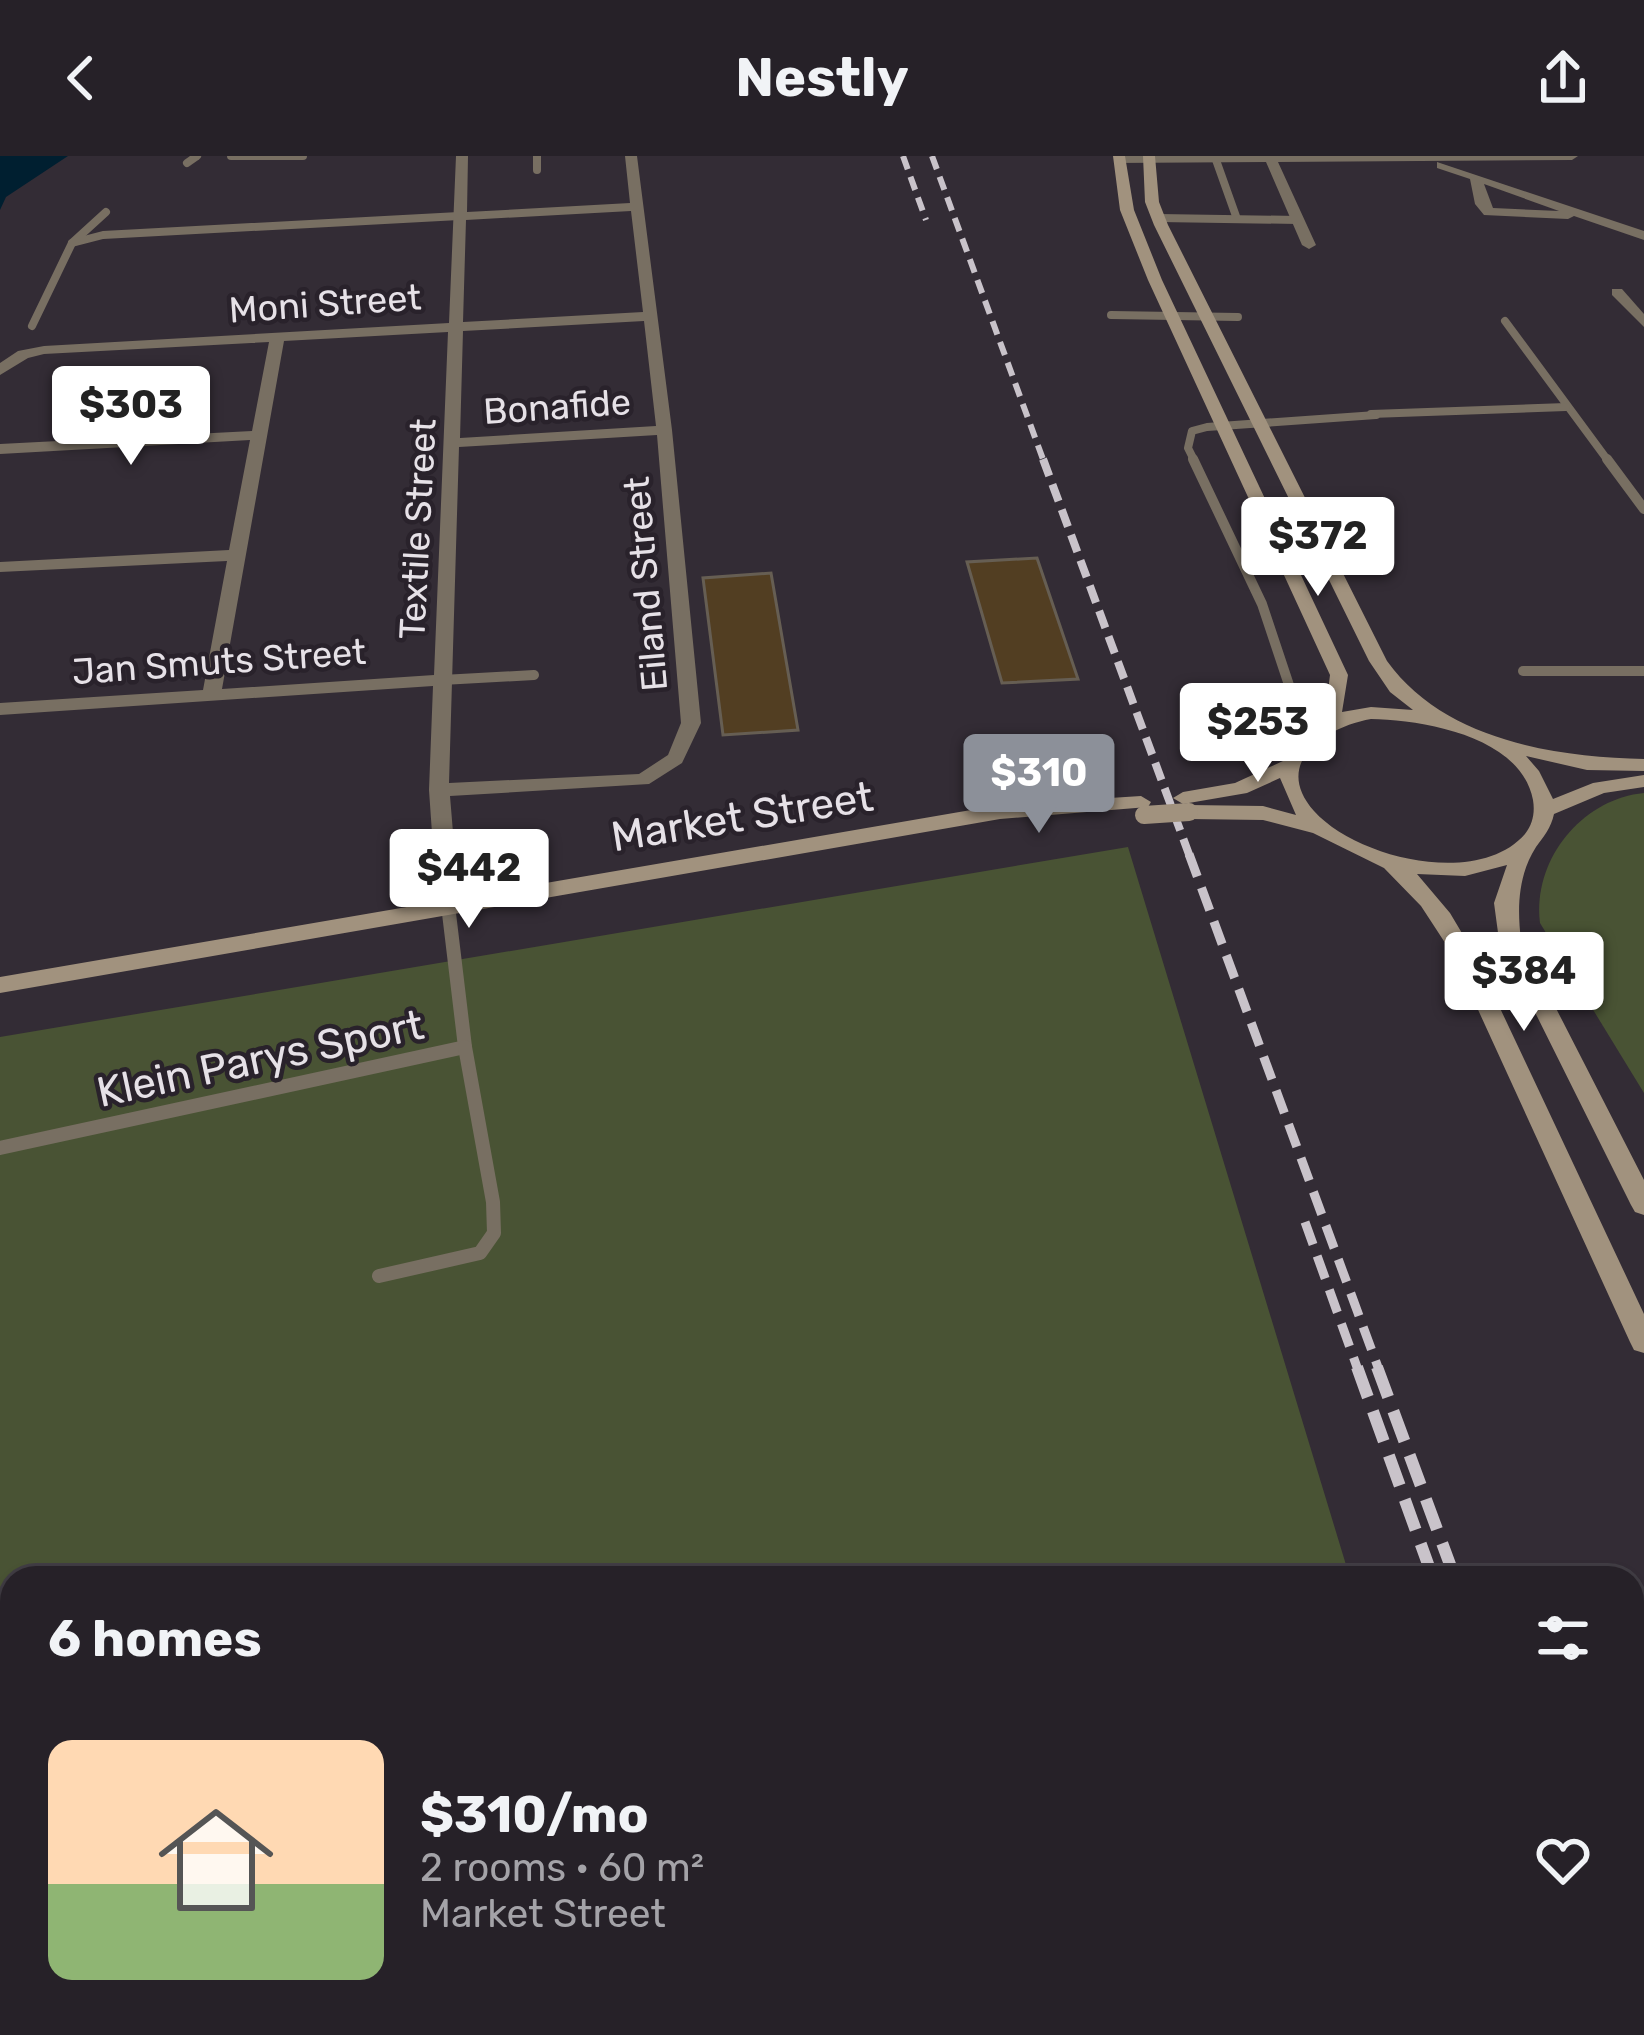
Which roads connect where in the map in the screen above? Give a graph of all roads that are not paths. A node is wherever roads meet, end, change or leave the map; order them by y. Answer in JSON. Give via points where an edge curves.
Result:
{"nodes":[{"id":1,"x":197,"y":156,"type":"edge"},
{"id":2,"x":231,"y":156,"type":"edge"},
{"id":3,"x":303,"y":156,"type":"edge"},
{"id":4,"x":462,"y":156,"type":"edge"},
{"id":5,"x":537,"y":156,"type":"edge"},
{"id":6,"x":631,"y":156,"type":"edge"},
{"id":7,"x":1572,"y":156,"type":"edge"},
{"id":8,"x":271,"y":157,"type":"edge"},
{"id":9,"x":1119,"y":158,"type":"edge"},
{"id":10,"x":1149,"y":158,"type":"edge"},
{"id":11,"x":1270,"y":158,"type":"edge"},
{"id":12,"x":1422,"y":158,"type":"edge"},
{"id":13,"x":1216,"y":160,"type":"junction"},
{"id":14,"x":187,"y":163,"type":"dead end"},
{"id":15,"x":537,"y":170,"type":"dead end"},
{"id":16,"x":1476,"y":177,"type":"junction"},
{"id":17,"x":637,"y":207,"type":"junction"},
{"id":18,"x":106,"y":212,"type":"dead end"},
{"id":19,"x":1583,"y":215,"type":"junction"},
{"id":20,"x":459,"y":216,"type":"junction"},
{"id":21,"x":1159,"y":218,"type":"junction"},
{"id":22,"x":1237,"y":218,"type":"junction"},
{"id":23,"x":1298,"y":220,"type":"junction"},
{"id":24,"x":1644,"y":236,"type":"edge"},
{"id":25,"x":72,"y":243,"type":"junction"},
{"id":26,"x":1310,"y":244,"type":"dead end"},
{"id":27,"x":1617,"y":292,"type":"dead end"},
{"id":28,"x":1637,"y":308,"type":"edge"},
{"id":29,"x":1111,"y":315,"type":"dead end"},
{"id":30,"x":651,"y":316,"type":"junction"},
{"id":31,"x":1172,"y":316,"type":"junction"},
{"id":32,"x":1206,"y":316,"type":"junction"},
{"id":33,"x":1238,"y":317,"type":"dead end"},
{"id":34,"x":1505,"y":321,"type":"dead end"},
{"id":35,"x":1644,"y":323,"type":"edge"},
{"id":36,"x":459,"y":324,"type":"junction"},
{"id":37,"x":32,"y":326,"type":"dead end"},
{"id":38,"x":278,"y":337,"type":"junction"},
{"id":39,"x":2,"y":366,"type":"edge"},
{"id":40,"x":1566,"y":407,"type":"junction"},
{"id":41,"x":1260,"y":421,"type":"junction"},
{"id":42,"x":1224,"y":427,"type":"junction"},
{"id":43,"x":664,"y":430,"type":"junction"},
{"id":44,"x":259,"y":435,"type":"junction"},
{"id":45,"x":454,"y":443,"type":"junction"},
{"id":46,"x":0,"y":449,"type":"edge"},
{"id":47,"x":1644,"y":509,"type":"edge"},
{"id":48,"x":238,"y":555,"type":"junction"},
{"id":49,"x":0,"y":567,"type":"edge"},
{"id":50,"x":1523,"y":671,"type":"dead end"},
{"id":51,"x":1644,"y":671,"type":"edge"},
{"id":52,"x":534,"y":675,"type":"dead end"},
{"id":53,"x":442,"y":680,"type":"junction"},
{"id":54,"x":212,"y":696,"type":"junction"},
{"id":55,"x":0,"y":709,"type":"edge"},
{"id":56,"x":1438,"y":718,"type":"junction"},
{"id":57,"x":1209,"y":722,"type":"dead end"},
{"id":58,"x":1323,"y":727,"type":"junction"},
{"id":59,"x":1500,"y":743,"type":"junction"},
{"id":60,"x":1290,"y":765,"type":"junction"},
{"id":61,"x":1644,"y":765,"type":"edge"},
{"id":62,"x":1644,"y":781,"type":"edge"},
{"id":63,"x":439,"y":790,"type":"junction"},
{"id":64,"x":1186,"y":805,"type":"junction"},
{"id":65,"x":1546,"y":809,"type":"junction"},
{"id":66,"x":1319,"y":828,"type":"junction"},
{"id":67,"x":1522,"y":850,"type":"junction"},
{"id":68,"x":1393,"y":863,"type":"junction"},
{"id":69,"x":448,"y":905,"type":"junction"},
{"id":70,"x":0,"y":985,"type":"edge"},
{"id":71,"x":465,"y":1047,"type":"junction"},
{"id":72,"x":0,"y":1148,"type":"edge"},
{"id":73,"x":1644,"y":1205,"type":"edge"},
{"id":74,"x":379,"y":1276,"type":"dead end"},
{"id":75,"x":1644,"y":1342,"type":"edge"}],
"edges":[{"from":1,"to":14,"type":"lane"},
{"from":2,"to":8,"type":"lane"},
{"from":3,"to":8,"type":"lane"},
{"from":4,"to":20,"type":"street","name":"Textile Street"},
{"from":5,"to":15,"type":"lane"},
{"from":6,"to":17,"type":"street","name":"Eiland Street"},
{"from":7,"to":12,"type":"street"},
{"from":9,"to":10,"type":"street"},
{"from":9,"to":31,"type":"main road","via":[[1127,210]]},
{"from":10,"to":13,"type":"street"},
{"from":10,"to":21,"type":"main road"},
{"from":11,"to":12,"type":"street"},
{"from":11,"to":13,"type":"street"},
{"from":11,"to":23,"type":"street"},
{"from":12,"to":16,"type":"street"},
{"from":13,"to":22,"type":"lane"},
{"from":16,"to":19,"type":"street"},
{"from":16,"to":19,"type":"street","via":[[1489,212]]},
{"from":17,"to":20,"type":"street"},
{"from":17,"to":30,"type":"street","name":"Eiland Street"},
{"from":18,"to":25,"type":"lane"},
{"from":19,"to":24,"type":"street"},
{"from":20,"to":25,"type":"lane"},
{"from":20,"to":36,"type":"street","name":"Textile Street"},
{"from":21,"to":22,"type":"lane"},
{"from":21,"to":32,"type":"main road"},
{"from":22,"to":23,"type":"lane"},
{"from":23,"to":26,"type":"street"},
{"from":25,"to":37,"type":"lane"},
{"from":27,"to":28,"type":"street"},
{"from":28,"to":35,"type":"street"},
{"from":29,"to":31,"type":"lane"},
{"from":30,"to":36,"type":"street","name":"Moni Street"},
{"from":30,"to":43,"type":"street","name":"Eiland Street"},
{"from":31,"to":32,"type":"lane"},
{"from":31,"to":42,"type":"main road"},
{"from":32,"to":33,"type":"lane"},
{"from":32,"to":41,"type":"main road"},
{"from":34,"to":40,"type":"lane"},
{"from":36,"to":38,"type":"street","name":"Moni Street"},
{"from":36,"to":45,"type":"street","name":"Textile Street"},
{"from":38,"to":39,"type":"street","name":"Moni Street","via":[[44,350]]},
{"from":38,"to":44,"type":"street"},
{"from":40,"to":41,"type":"lane"},
{"from":40,"to":47,"type":"lane"},
{"from":41,"to":42,"type":"lane"},
{"from":41,"to":56,"type":"main road","via":[[1378,661],[1396,688]]},
{"from":42,"to":57,"type":"lane","via":[[1192,431],[1187,448],[1262,604],[1289,686],[1244,714]]},
{"from":42,"to":58,"type":"main road","via":[[1339,675],[1336,707]]},
{"from":43,"to":45,"type":"street","name":"Bonafide"},
{"from":43,"to":63,"type":"street","name":"Eiland Street","via":[[691,723],[684,750],[670,769],[642,781]]},
{"from":44,"to":46,"type":"street"},
{"from":44,"to":48,"type":"street"},
{"from":45,"to":53,"type":"street","name":"Textile Street"},
{"from":48,"to":49,"type":"street"},
{"from":48,"to":54,"type":"street"},
{"from":50,"to":51,"type":"lane"},
{"from":52,"to":53,"type":"lane"},
{"from":53,"to":54,"type":"street","name":"Jan Smuts Street"},
{"from":53,"to":63,"type":"street","name":"Textile Street"},
{"from":54,"to":55,"type":"street","name":"Jan Smuts Street"},
{"from":56,"to":58,"type":"main road","via":[[1376,713]]},
{"from":56,"to":59,"type":"main road"},
{"from":58,"to":60,"type":"main road"},
{"from":59,"to":61,"type":"main road","via":[[1564,761]]},
{"from":59,"to":65,"type":"main road","via":[[1525,763]]},
{"from":60,"to":64,"type":"main road","name":"Market Street"},
{"from":60,"to":66,"type":"main road","via":[[1300,807]]},
{"from":62,"to":65,"type":"main road"},
{"from":63,"to":69,"type":"street","name":"Textile Street"},
{"from":64,"to":66,"type":"main road","name":"Market Street"},
{"from":64,"to":69,"type":"main road","name":"Market Street","bridge":true,"via":[[981,828],[930,826]]},
{"from":65,"to":67,"type":"main road"},
{"from":66,"to":68,"type":"main road"},
{"from":67,"to":68,"type":"main road","via":[[1466,869]]},
{"from":67,"to":73,"type":"main road","via":[[1505,903],[1510,940]]},
{"from":68,"to":75,"type":"main road","via":[[1458,945]]},
{"from":69,"to":70,"type":"main road","name":"Market Street"},
{"from":69,"to":71,"type":"lane","name":"Klein Parys Sport"},
{"from":71,"to":72,"type":"lane","name":"Klein Parys Sport"},
{"from":71,"to":74,"type":"lane","via":[[494,1233],[480,1253]]}]}
